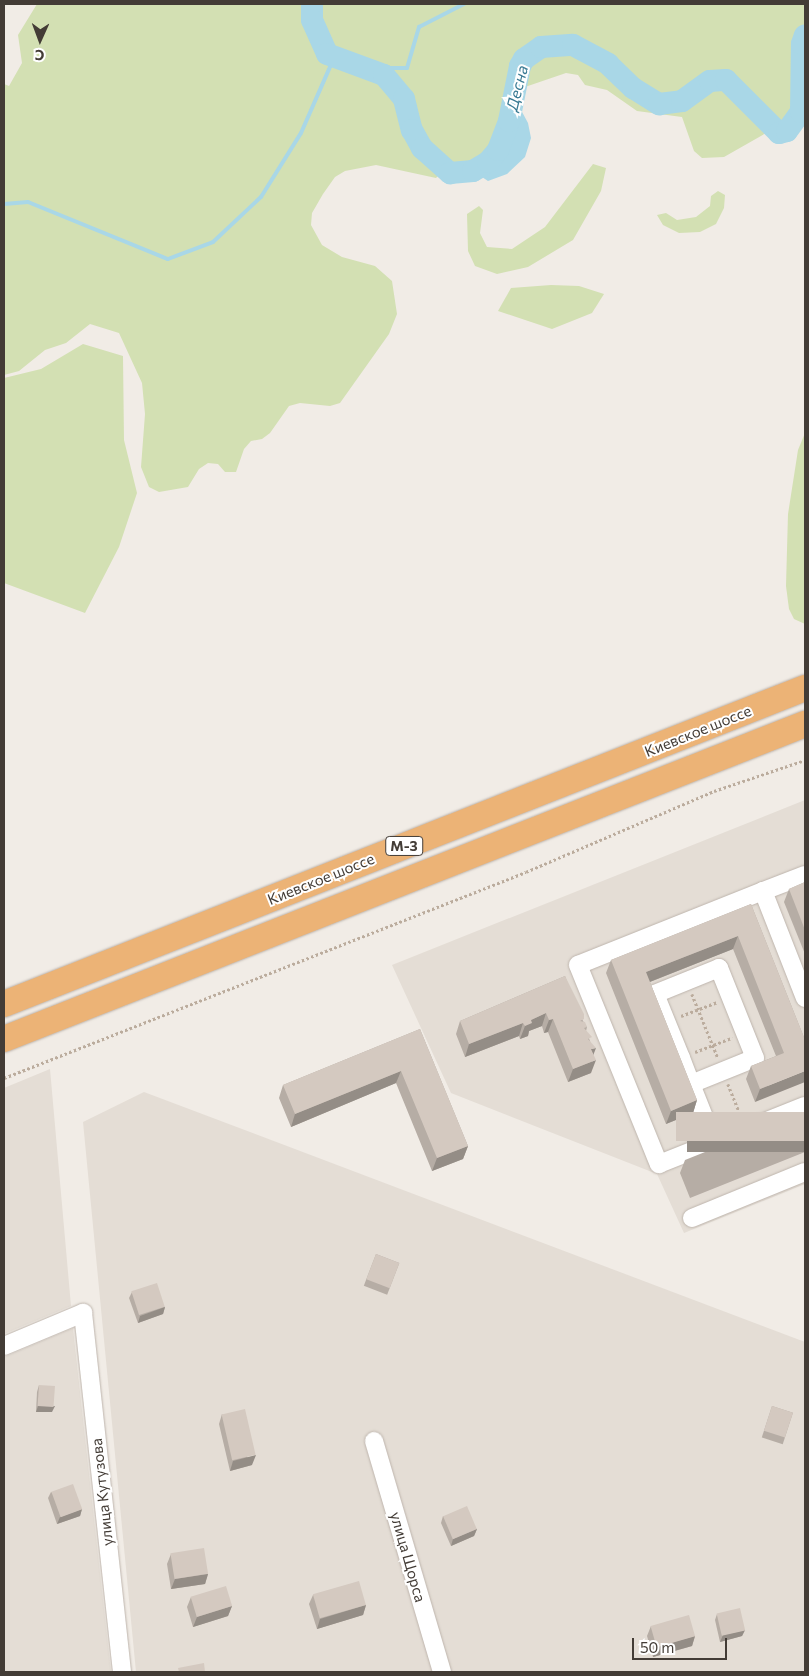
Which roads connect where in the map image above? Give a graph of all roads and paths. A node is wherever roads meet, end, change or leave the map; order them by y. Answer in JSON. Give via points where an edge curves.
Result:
{"nodes":[{"id":1,"x":805,"y":688,"type":"edge"},
{"id":2,"x":805,"y":724,"type":"edge"},
{"id":3,"x":805,"y":760,"type":"edge"},
{"id":4,"x":805,"y":875,"type":"edge"},
{"id":5,"x":763,"y":891,"type":"junction"},
{"id":6,"x":687,"y":981,"type":"junction"},
{"id":7,"x":730,"y":996,"type":"junction"},
{"id":8,"x":805,"y":998,"type":"edge"},
{"id":9,"x":4,"y":1004,"type":"edge"},
{"id":10,"x":698,"y":1009,"type":"junction"},
{"id":11,"x":666,"y":1022,"type":"junction"},
{"id":12,"x":745,"y":1033,"type":"junction"},
{"id":13,"x":4,"y":1039,"type":"edge"},
{"id":14,"x":713,"y":1046,"type":"junction"},
{"id":15,"x":681,"y":1058,"type":"junction"},
{"id":16,"x":723,"y":1071,"type":"junction"},
{"id":17,"x":4,"y":1078,"type":"edge"},
{"id":18,"x":691,"y":1084,"type":"junction"},
{"id":19,"x":805,"y":1106,"type":"edge"},
{"id":20,"x":746,"y":1129,"type":"junction"},
{"id":21,"x":714,"y":1142,"type":"junction"},
{"id":22,"x":805,"y":1172,"type":"edge"},
{"id":23,"x":692,"y":1218,"type":"dead end"},
{"id":24,"x":4,"y":1346,"type":"edge"},
{"id":25,"x":374,"y":1441,"type":"dead end"},
{"id":26,"x":122,"y":1672,"type":"edge"},
{"id":27,"x":442,"y":1672,"type":"edge"}],
"edges":[{"from":1,"to":9,"type":"highway","name":"Киевское шоссе","number":"М-3"},
{"from":2,"to":13,"type":"highway","number":"М-3"},
{"from":3,"to":17,"type":"path","via":[[714,791],[526,872]]},
{"from":4,"to":5,"type":"street"},
{"from":5,"to":8,"type":"street"},
{"from":5,"to":21,"type":"street","via":[[578,965],[658,1164]]},
{"from":6,"to":7,"type":"street","via":[[719,968]]},
{"from":6,"to":10,"type":"path"},
{"from":6,"to":11,"type":"street","via":[[655,994]]},
{"from":7,"to":10,"type":"path"},
{"from":7,"to":12,"type":"street"},
{"from":10,"to":11,"type":"path"},
{"from":10,"to":14,"type":"path"},
{"from":11,"to":15,"type":"street"},
{"from":12,"to":14,"type":"path"},
{"from":12,"to":16,"type":"street","via":[[755,1058]]},
{"from":14,"to":15,"type":"path"},
{"from":14,"to":16,"type":"path"},
{"from":15,"to":18,"type":"street"},
{"from":16,"to":18,"type":"street"},
{"from":16,"to":20,"type":"path"},
{"from":18,"to":21,"type":"street"},
{"from":19,"to":20,"type":"street"},
{"from":20,"to":21,"type":"street"},
{"from":22,"to":23,"type":"street"},
{"from":24,"to":26,"type":"street","name":"улица Кутузова","via":[[82,1313]]},
{"from":25,"to":27,"type":"street","name":"улица Щорса"}]}
